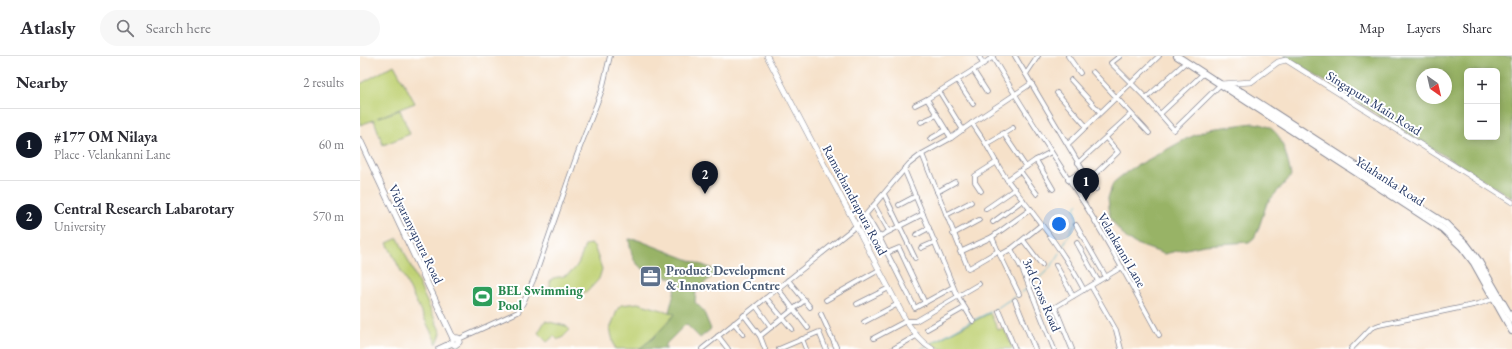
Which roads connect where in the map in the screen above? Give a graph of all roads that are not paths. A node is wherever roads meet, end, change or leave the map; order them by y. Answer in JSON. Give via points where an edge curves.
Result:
{"nodes":[{"id":1,"x":610,"y":56,"type":"edge"},
{"id":2,"x":767,"y":56,"type":"edge"},
{"id":3,"x":979,"y":56,"type":"edge"},
{"id":4,"x":1016,"y":56,"type":"edge"},
{"id":5,"x":1038,"y":56,"type":"edge"},
{"id":6,"x":1068,"y":56,"type":"edge"},
{"id":7,"x":1120,"y":56,"type":"edge"},
{"id":8,"x":1159,"y":56,"type":"edge"},
{"id":9,"x":1177,"y":56,"type":"edge"},
{"id":10,"x":992,"y":57,"type":"edge"},
{"id":11,"x":1186,"y":62,"type":"junction"},
{"id":12,"x":983,"y":64,"type":"junction"},
{"id":13,"x":973,"y":70,"type":"junction"},
{"id":14,"x":1093,"y":72,"type":"dead end"},
{"id":15,"x":1080,"y":73,"type":"dead end"},
{"id":16,"x":1204,"y":73,"type":"junction"},
{"id":17,"x":1026,"y":74,"type":"junction"},
{"id":18,"x":957,"y":80,"type":"junction"},
{"id":19,"x":1071,"y":80,"type":"dead end"},
{"id":20,"x":1131,"y":83,"type":"junction"},
{"id":21,"x":1032,"y":84,"type":"junction"},
{"id":22,"x":1221,"y":84,"type":"junction"},
{"id":23,"x":939,"y":91,"type":"junction"},
{"id":24,"x":987,"y":92,"type":"dead end"},
{"id":25,"x":1057,"y":93,"type":"dead end"},
{"id":26,"x":1014,"y":95,"type":"junction"},
{"id":27,"x":1116,"y":98,"type":"junction"},
{"id":28,"x":1146,"y":98,"type":"junction"},
{"id":29,"x":926,"y":99,"type":"junction"},
{"id":30,"x":973,"y":104,"type":"dead end"},
{"id":31,"x":915,"y":105,"type":"dead end"},
{"id":32,"x":1100,"y":112,"type":"junction"},
{"id":33,"x":1131,"y":114,"type":"junction"},
{"id":34,"x":1160,"y":114,"type":"junction"},
{"id":35,"x":936,"y":115,"type":"junction"},
{"id":36,"x":921,"y":122,"type":"dead end"},
{"id":37,"x":972,"y":122,"type":"junction"},
{"id":38,"x":1086,"y":126,"type":"junction"},
{"id":39,"x":1013,"y":128,"type":"dead end"},
{"id":40,"x":946,"y":130,"type":"junction"},
{"id":41,"x":963,"y":130,"type":"junction"},
{"id":42,"x":1004,"y":133,"type":"junction"},
{"id":43,"x":1149,"y":133,"type":"dead end"},
{"id":44,"x":951,"y":138,"type":"junction"},
{"id":45,"x":1106,"y":138,"type":"junction"},
{"id":46,"x":930,"y":139,"type":"dead end"},
{"id":47,"x":360,"y":140,"type":"edge"},
{"id":48,"x":986,"y":144,"type":"junction"},
{"id":49,"x":1068,"y":144,"type":"junction"},
{"id":50,"x":1051,"y":152,"type":"junction"},
{"id":51,"x":922,"y":154,"type":"junction"},
{"id":52,"x":1036,"y":160,"type":"junction"},
{"id":53,"x":997,"y":162,"type":"junction"},
{"id":54,"x":1078,"y":163,"type":"junction"},
{"id":55,"x":1026,"y":167,"type":"junction"},
{"id":56,"x":904,"y":170,"type":"junction"},
{"id":57,"x":1083,"y":170,"type":"junction"},
{"id":58,"x":1020,"y":171,"type":"junction"},
{"id":59,"x":1007,"y":180,"type":"junction"},
{"id":60,"x":1068,"y":180,"type":"junction"},
{"id":61,"x":955,"y":182,"type":"dead end"},
{"id":62,"x":1015,"y":189,"type":"junction"},
{"id":63,"x":1054,"y":189,"type":"dead end"},
{"id":64,"x":1096,"y":190,"type":"dead end"},
{"id":65,"x":981,"y":191,"type":"dead end"},
{"id":66,"x":937,"y":192,"type":"junction"},
{"id":67,"x":884,"y":194,"type":"junction"},
{"id":68,"x":1037,"y":194,"type":"dead end"},
{"id":69,"x":916,"y":196,"type":"junction"},
{"id":70,"x":1079,"y":196,"type":"junction"},
{"id":71,"x":1023,"y":200,"type":"junction"},
{"id":72,"x":970,"y":202,"type":"dead end"},
{"id":73,"x":1512,"y":202,"type":"edge"},
{"id":74,"x":874,"y":205,"type":"junction"},
{"id":75,"x":899,"y":205,"type":"dead end"},
{"id":76,"x":986,"y":209,"type":"dead end"},
{"id":77,"x":1031,"y":209,"type":"junction"},
{"id":78,"x":923,"y":214,"type":"junction"},
{"id":79,"x":866,"y":215,"type":"junction"},
{"id":80,"x":946,"y":215,"type":"junction"},
{"id":81,"x":979,"y":220,"type":"dead end"},
{"id":82,"x":993,"y":222,"type":"dead end"},
{"id":83,"x":1041,"y":225,"type":"junction"},
{"id":84,"x":1076,"y":225,"type":"dead end"},
{"id":85,"x":856,"y":226,"type":"junction"},
{"id":86,"x":899,"y":226,"type":"junction"},
{"id":87,"x":929,"y":228,"type":"junction"},
{"id":88,"x":889,"y":231,"type":"junction"},
{"id":89,"x":953,"y":234,"type":"junction"},
{"id":90,"x":916,"y":235,"type":"dead end"},
{"id":91,"x":879,"y":237,"type":"junction"},
{"id":92,"x":992,"y":237,"type":"junction"},
{"id":93,"x":1023,"y":240,"type":"junction"},
{"id":94,"x":935,"y":242,"type":"junction"},
{"id":95,"x":1077,"y":243,"type":"dead end"},
{"id":96,"x":865,"y":244,"type":"junction"},
{"id":97,"x":921,"y":248,"type":"dead end"},
{"id":98,"x":1011,"y":249,"type":"junction"},
{"id":99,"x":960,"y":252,"type":"junction"},
{"id":100,"x":887,"y":253,"type":"junction"},
{"id":101,"x":999,"y":253,"type":"junction"},
{"id":102,"x":915,"y":258,"type":"dead end"},
{"id":103,"x":1042,"y":265,"type":"dead end"},
{"id":104,"x":1056,"y":265,"type":"dead end"},
{"id":105,"x":1122,"y":267,"type":"junction"},
{"id":106,"x":879,"y":270,"type":"junction"},
{"id":107,"x":1106,"y":277,"type":"junction"},
{"id":108,"x":788,"y":280,"type":"junction"},
{"id":109,"x":1098,"y":281,"type":"junction"},
{"id":110,"x":979,"y":284,"type":"dead end"},
{"id":111,"x":1091,"y":286,"type":"junction"},
{"id":112,"x":953,"y":287,"type":"junction"},
{"id":113,"x":778,"y":288,"type":"junction"},
{"id":114,"x":888,"y":288,"type":"junction"},
{"id":115,"x":1084,"y":290,"type":"junction"},
{"id":116,"x":1019,"y":294,"type":"dead end"},
{"id":117,"x":1073,"y":296,"type":"junction"},
{"id":118,"x":958,"y":297,"type":"junction"},
{"id":119,"x":766,"y":298,"type":"junction"},
{"id":120,"x":1496,"y":298,"type":"junction"},
{"id":121,"x":804,"y":300,"type":"junction"},
{"id":122,"x":826,"y":300,"type":"dead end"},
{"id":123,"x":1015,"y":300,"type":"dead end"},
{"id":124,"x":925,"y":303,"type":"junction"},
{"id":125,"x":857,"y":304,"type":"dead end"},
{"id":126,"x":898,"y":304,"type":"junction"},
{"id":127,"x":756,"y":306,"type":"junction"},
{"id":128,"x":810,"y":307,"type":"dead end"},
{"id":129,"x":964,"y":308,"type":"junction"},
{"id":130,"x":794,"y":309,"type":"junction"},
{"id":131,"x":999,"y":311,"type":"dead end"},
{"id":132,"x":821,"y":314,"type":"dead end"},
{"id":133,"x":744,"y":316,"type":"junction"},
{"id":134,"x":783,"y":318,"type":"junction"},
{"id":135,"x":1512,"y":319,"type":"edge"},
{"id":136,"x":906,"y":321,"type":"junction"},
{"id":137,"x":973,"y":321,"type":"dead end"},
{"id":138,"x":864,"y":322,"type":"dead end"},
{"id":139,"x":734,"y":323,"type":"junction"},
{"id":140,"x":772,"y":327,"type":"junction"},
{"id":141,"x":808,"y":328,"type":"dead end"},
{"id":142,"x":792,"y":329,"type":"dead end"},
{"id":143,"x":927,"y":329,"type":"dead end"},
{"id":144,"x":1512,"y":331,"type":"edge"},
{"id":145,"x":742,"y":334,"type":"dead end"},
{"id":146,"x":1159,"y":335,"type":"dead end"},
{"id":147,"x":718,"y":336,"type":"junction"},
{"id":148,"x":760,"y":336,"type":"junction"},
{"id":149,"x":916,"y":336,"type":"junction"},
{"id":150,"x":874,"y":338,"type":"dead end"},
{"id":151,"x":802,"y":339,"type":"junction"},
{"id":152,"x":456,"y":343,"type":"edge"},
{"id":153,"x":787,"y":348,"type":"edge"},
{"id":154,"x":439,"y":349,"type":"edge"},
{"id":155,"x":703,"y":349,"type":"edge"},
{"id":156,"x":728,"y":349,"type":"edge"},
{"id":157,"x":765,"y":349,"type":"edge"},
{"id":158,"x":779,"y":349,"type":"edge"},
{"id":159,"x":806,"y":349,"type":"edge"},
{"id":160,"x":826,"y":349,"type":"edge"},
{"id":161,"x":837,"y":349,"type":"edge"},
{"id":162,"x":893,"y":349,"type":"edge"},
{"id":163,"x":932,"y":349,"type":"edge"},
{"id":164,"x":1015,"y":349,"type":"edge"},
{"id":165,"x":1035,"y":349,"type":"edge"},
{"id":166,"x":1054,"y":349,"type":"edge"},
{"id":167,"x":1072,"y":349,"type":"edge"},
{"id":168,"x":1121,"y":349,"type":"edge"},
{"id":169,"x":1351,"y":349,"type":"edge"}],
"edges":[{"from":1,"to":152,"type":"street","via":[[602,90],[538,268],[521,307],[518,312]]},
{"from":2,"to":85,"type":"street","name":"Ramachandrapura Road"},
{"from":3,"to":12,"type":"street"},
{"from":4,"to":17,"type":"street"},
{"from":5,"to":17,"type":"street"},
{"from":6,"to":15,"type":"street"},
{"from":7,"to":20,"type":"street","via":[[1111,63]]},
{"from":8,"to":20,"type":"street"},
{"from":9,"to":11,"type":"main road","name":"Yelahanka Road"},
{"from":10,"to":12,"type":"street"},
{"from":10,"to":26,"type":"street","name":"Velankanni Lane"},
{"from":11,"to":16,"type":"main road","name":"Yelahanka Road"},
{"from":11,"to":28,"type":"street"},
{"from":12,"to":13,"type":"street"},
{"from":13,"to":18,"type":"street"},
{"from":13,"to":24,"type":"street"},
{"from":14,"to":27,"type":"street"},
{"from":16,"to":22,"type":"main road","name":"Yelahanka Road"},
{"from":16,"to":34,"type":"street"},
{"from":17,"to":21,"type":"street"},
{"from":18,"to":23,"type":"street"},
{"from":18,"to":30,"type":"street"},
{"from":19,"to":32,"type":"street"},
{"from":20,"to":27,"type":"street"},
{"from":20,"to":28,"type":"street"},
{"from":21,"to":26,"type":"street"},
{"from":21,"to":49,"type":"street"},
{"from":22,"to":34,"type":"street","via":[[1174,130]]},
{"from":22,"to":73,"type":"street","name":"Singapura Main Road","via":[[1251,82],[1278,62],[1286,60]]},
{"from":22,"to":120,"type":"main road","name":"Yelahanka Road","via":[[1323,147],[1443,229],[1462,247]]},
{"from":23,"to":29,"type":"street"},
{"from":23,"to":41,"type":"street"},
{"from":25,"to":38,"type":"street"},
{"from":26,"to":37,"type":"street"},
{"from":26,"to":50,"type":"street","name":"Velankanni Lane"},
{"from":27,"to":32,"type":"street"},
{"from":27,"to":33,"type":"street"},
{"from":28,"to":34,"type":"street"},
{"from":29,"to":31,"type":"street"},
{"from":29,"to":35,"type":"street"},
{"from":32,"to":38,"type":"street"},
{"from":33,"to":43,"type":"street"},
{"from":33,"to":45,"type":"street"},
{"from":35,"to":36,"type":"street"},
{"from":35,"to":40,"type":"street"},
{"from":37,"to":41,"type":"street"},
{"from":37,"to":48,"type":"street"},
{"from":38,"to":49,"type":"street"},
{"from":39,"to":42,"type":"street"},
{"from":40,"to":44,"type":"street"},
{"from":40,"to":46,"type":"street"},
{"from":41,"to":44,"type":"street"},
{"from":42,"to":48,"type":"street"},
{"from":42,"to":55,"type":"street"},
{"from":44,"to":51,"type":"street"},
{"from":45,"to":54,"type":"street"},
{"from":45,"to":57,"type":"street","via":[[1118,152],[1090,182]]},
{"from":47,"to":152,"type":"main road","name":"Vidyaranyapura Road"},
{"from":48,"to":53,"type":"street"},
{"from":49,"to":54,"type":"street"},
{"from":50,"to":52,"type":"street"},
{"from":50,"to":60,"type":"street","name":"Velankanni Lane"},
{"from":51,"to":56,"type":"street"},
{"from":51,"to":66,"type":"street"},
{"from":52,"to":55,"type":"street"},
{"from":52,"to":63,"type":"street"},
{"from":53,"to":59,"type":"street"},
{"from":53,"to":65,"type":"street","via":[[975,176],[975,182]]},
{"from":54,"to":57,"type":"street"},
{"from":55,"to":58,"type":"street"},
{"from":56,"to":67,"type":"street"},
{"from":56,"to":69,"type":"street"},
{"from":57,"to":60,"type":"street"},
{"from":58,"to":59,"type":"street"},
{"from":58,"to":68,"type":"street"},
{"from":59,"to":62,"type":"street"},
{"from":60,"to":70,"type":"street","name":"Velankanni Lane"},
{"from":61,"to":66,"type":"street"},
{"from":62,"to":71,"type":"street"},
{"from":62,"to":76,"type":"street"},
{"from":64,"to":70,"type":"street","via":[[1094,185]]},
{"from":66,"to":80,"type":"street"},
{"from":67,"to":74,"type":"street"},
{"from":67,"to":86,"type":"street"},
{"from":69,"to":75,"type":"street"},
{"from":69,"to":78,"type":"street"},
{"from":70,"to":105,"type":"street","name":"Velankanni Lane"},
{"from":71,"to":77,"type":"street"},
{"from":71,"to":82,"type":"street"},
{"from":72,"to":80,"type":"street"},
{"from":74,"to":79,"type":"street"},
{"from":74,"to":88,"type":"street"},
{"from":77,"to":83,"type":"street"},
{"from":77,"to":92,"type":"street"},
{"from":78,"to":86,"type":"street"},
{"from":78,"to":87,"type":"street"},
{"from":79,"to":85,"type":"street"},
{"from":79,"to":91,"type":"street"},
{"from":80,"to":89,"type":"street"},
{"from":81,"to":89,"type":"street"},
{"from":83,"to":93,"type":"street"},
{"from":83,"to":115,"type":"street","via":[[1062,252]]},
{"from":84,"to":107,"type":"street"},
{"from":85,"to":96,"type":"street","name":"Ramachandrapura Road"},
{"from":85,"to":108,"type":"street"},
{"from":86,"to":88,"type":"street"},
{"from":86,"to":102,"type":"street"},
{"from":87,"to":90,"type":"street"},
{"from":87,"to":94,"type":"street"},
{"from":88,"to":91,"type":"street"},
{"from":89,"to":99,"type":"street"},
{"from":91,"to":96,"type":"street"},
{"from":91,"to":100,"type":"street"},
{"from":92,"to":99,"type":"street"},
{"from":92,"to":101,"type":"street"},
{"from":93,"to":98,"type":"street"},
{"from":93,"to":103,"type":"street"},
{"from":94,"to":97,"type":"street"},
{"from":94,"to":112,"type":"street"},
{"from":95,"to":109,"type":"street"},
{"from":96,"to":106,"type":"street","name":"Ramachandrapura Road"},
{"from":98,"to":101,"type":"street"},
{"from":98,"to":166,"type":"street","name":"3rd Cross Road","via":[[1023,271]]},
{"from":99,"to":101,"type":"street","via":[[969,268]]},
{"from":100,"to":124,"type":"street","via":[[915,308]]},
{"from":100,"to":124,"type":"street","via":[[899,248]]},
{"from":101,"to":116,"type":"street"},
{"from":104,"to":117,"type":"street"},
{"from":105,"to":107,"type":"street"},
{"from":105,"to":146,"type":"street","name":"Velankanni Lane"},
{"from":106,"to":114,"type":"street","name":"Ramachandrapura Road"},
{"from":106,"to":122,"type":"street"},
{"from":107,"to":109,"type":"street"},
{"from":108,"to":113,"type":"street"},
{"from":108,"to":121,"type":"street"},
{"from":109,"to":111,"type":"street"},
{"from":110,"to":118,"type":"street"},
{"from":111,"to":115,"type":"street"},
{"from":111,"to":168,"type":"street","via":[[1116,330]]},
{"from":112,"to":118,"type":"street"},
{"from":112,"to":124,"type":"street"},
{"from":113,"to":119,"type":"street"},
{"from":113,"to":130,"type":"street"},
{"from":114,"to":125,"type":"street"},
{"from":114,"to":126,"type":"street","name":"Ramachandrapura Road"},
{"from":115,"to":117,"type":"street"},
{"from":117,"to":167,"type":"street","via":[[1055,307]]},
{"from":118,"to":129,"type":"street"},
{"from":118,"to":136,"type":"street","via":[[916,321]]},
{"from":119,"to":127,"type":"street"},
{"from":119,"to":134,"type":"street"},
{"from":120,"to":135,"type":"main road","name":"Yelahanka Road"},
{"from":120,"to":144,"type":"main road","name":"Yelahanka Road"},
{"from":120,"to":169,"type":"street","via":[[1379,325],[1371,328]]},
{"from":121,"to":128,"type":"street"},
{"from":121,"to":130,"type":"street"},
{"from":123,"to":165,"type":"street"},
{"from":126,"to":136,"type":"street","name":"Ramachandrapura Road"},
{"from":126,"to":138,"type":"street"},
{"from":127,"to":133,"type":"street"},
{"from":127,"to":140,"type":"street"},
{"from":129,"to":137,"type":"street"},
{"from":129,"to":143,"type":"street"},
{"from":130,"to":134,"type":"street"},
{"from":130,"to":141,"type":"street"},
{"from":131,"to":164,"type":"street"},
{"from":132,"to":161,"type":"street"},
{"from":133,"to":139,"type":"street"},
{"from":133,"to":148,"type":"street"},
{"from":134,"to":140,"type":"street"},
{"from":134,"to":142,"type":"street"},
{"from":136,"to":149,"type":"street","name":"Ramachandrapura Road"},
{"from":136,"to":150,"type":"street"},
{"from":139,"to":145,"type":"street"},
{"from":139,"to":147,"type":"street"},
{"from":140,"to":148,"type":"street"},
{"from":147,"to":155,"type":"street"},
{"from":147,"to":156,"type":"street"},
{"from":148,"to":157,"type":"street"},
{"from":149,"to":162,"type":"street"},
{"from":149,"to":163,"type":"street","name":"Ramachandrapura Road"},
{"from":151,"to":153,"type":"street"},
{"from":151,"to":159,"type":"street"},
{"from":151,"to":160,"type":"street","via":[[819,332]]},
{"from":152,"to":154,"type":"main road"},
{"from":153,"to":158,"type":"street"}]}
